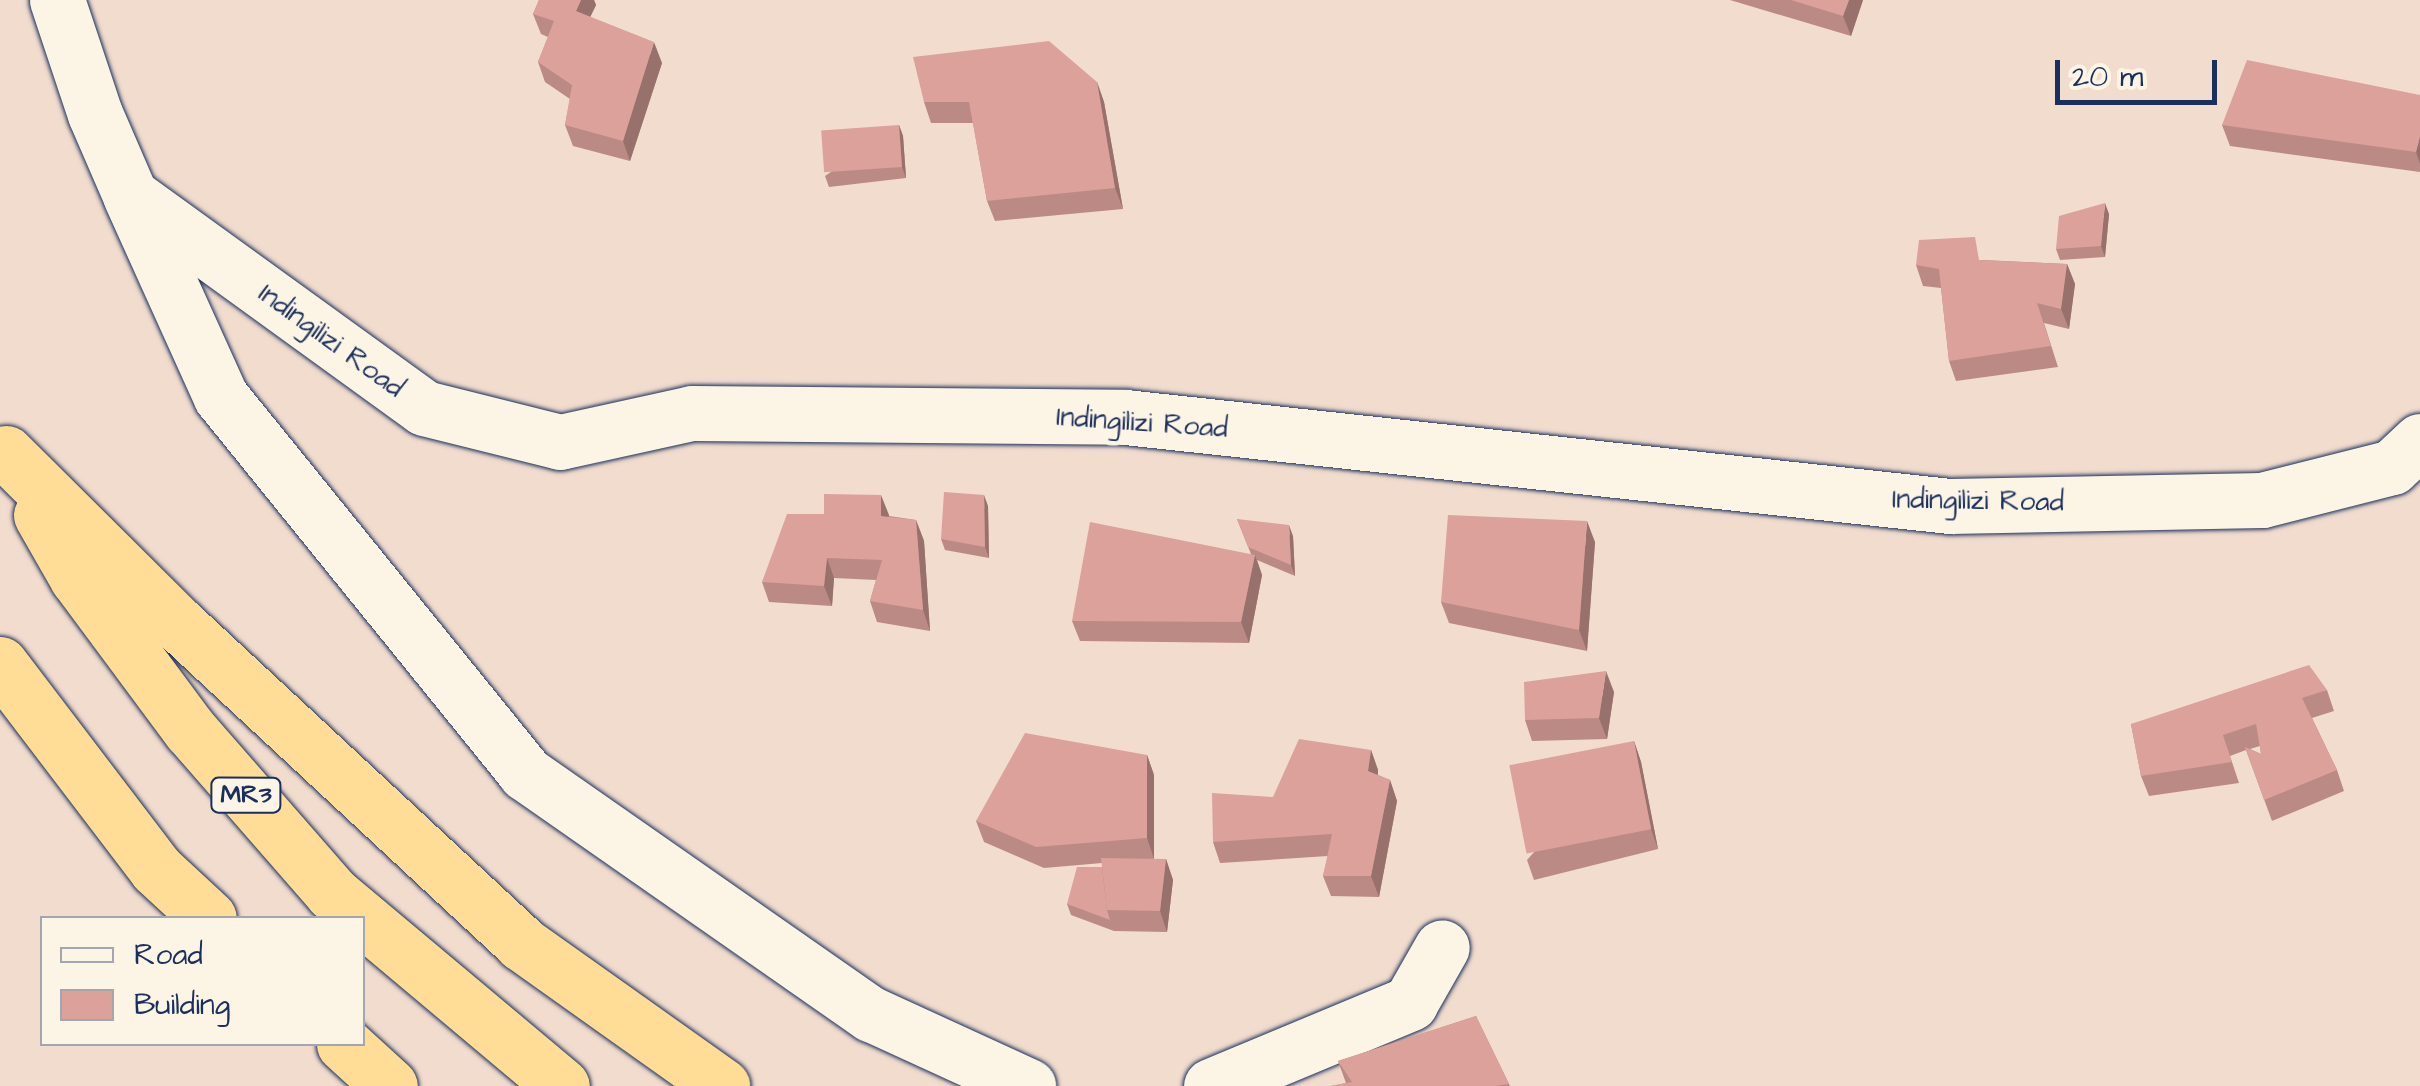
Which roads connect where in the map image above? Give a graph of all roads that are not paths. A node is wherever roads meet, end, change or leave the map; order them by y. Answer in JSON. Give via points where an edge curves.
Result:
{"nodes":[{"id":1,"x":58,"y":0,"type":"edge"},
{"id":2,"x":130,"y":195,"type":"junction"},
{"id":3,"x":2420,"y":440,"type":"edge"},
{"id":4,"x":3,"y":448,"type":"edge"},
{"id":5,"x":0,"y":664,"type":"edge"},
{"id":6,"x":207,"y":916,"type":"edge"},
{"id":7,"x":359,"y":916,"type":"edge"},
{"id":8,"x":365,"y":921,"type":"edge"},
{"id":9,"x":1442,"y":947,"type":"dead end"},
{"id":10,"x":346,"y":1046,"type":"edge"},
{"id":11,"x":390,"y":1086,"type":"edge"},
{"id":12,"x":562,"y":1086,"type":"edge"},
{"id":13,"x":722,"y":1086,"type":"edge"},
{"id":14,"x":1028,"y":1086,"type":"edge"},
{"id":15,"x":1211,"y":1086,"type":"edge"}],
"edges":[{"from":1,"to":2,"type":"street","via":[[94,114]]},
{"from":2,"to":3,"type":"street","name":"Indingilizi Road","via":[[424,408],[560,442],[692,413],[1125,417],[1950,506],[2262,500],[2392,467]]},
{"from":2,"to":14,"type":"street","via":[[221,398],[525,773],[871,1014]]},
{"from":4,"to":7,"type":"highway","number":"MR3","via":[[76,578],[190,730]]},
{"from":4,"to":13,"type":"highway","via":[[174,622],[522,943]]},
{"from":5,"to":6,"type":"highway","via":[[156,869]]},
{"from":8,"to":12,"type":"highway","number":"MR3"},
{"from":9,"to":15,"type":"street","via":[[1410,1004]]},
{"from":10,"to":11,"type":"highway"}]}
